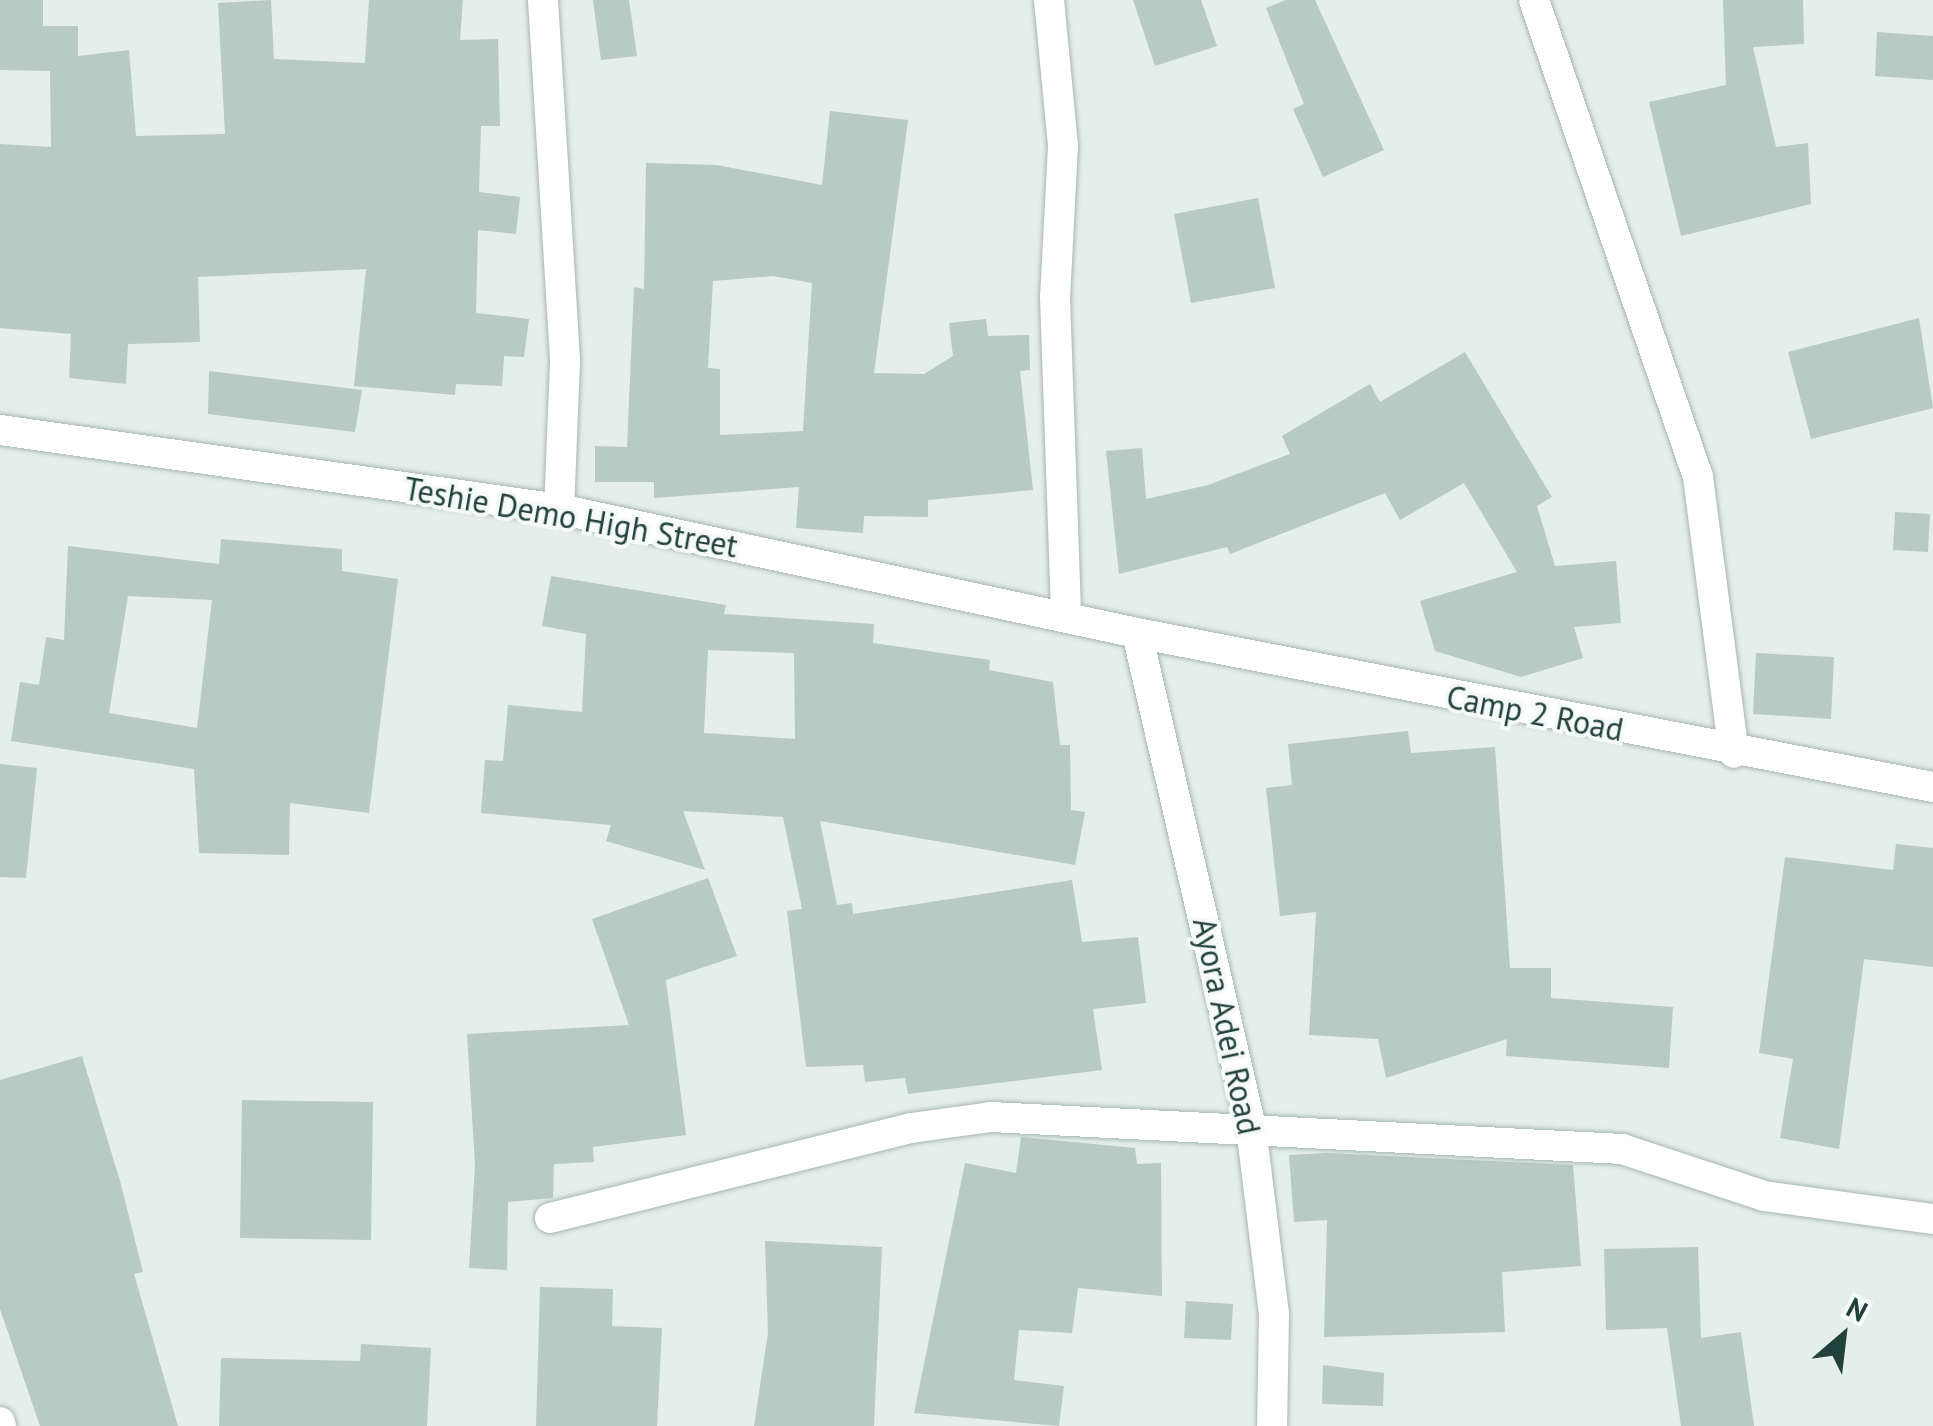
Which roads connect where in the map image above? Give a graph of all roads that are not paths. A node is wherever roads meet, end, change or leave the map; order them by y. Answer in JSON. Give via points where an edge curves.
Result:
{"nodes":[{"id":1,"x":543,"y":0,"type":"edge"},
{"id":2,"x":1049,"y":0,"type":"edge"},
{"id":3,"x":1534,"y":0,"type":"edge"},
{"id":4,"x":0,"y":430,"type":"edge"},
{"id":5,"x":559,"y":508,"type":"junction"},
{"id":6,"x":1066,"y":618,"type":"junction"},
{"id":7,"x":1137,"y":633,"type":"junction"},
{"id":8,"x":1734,"y":753,"type":"junction"},
{"id":9,"x":1933,"y":788,"type":"edge"},
{"id":10,"x":1251,"y":1127,"type":"junction"},
{"id":11,"x":550,"y":1218,"type":"dead end"},
{"id":12,"x":1933,"y":1219,"type":"edge"},
{"id":13,"x":1272,"y":1426,"type":"edge"}],
"edges":[{"from":1,"to":5,"type":"street","via":[[564,362]]},
{"from":2,"to":6,"type":"street","via":[[1063,146],[1055,298]]},
{"from":3,"to":8,"type":"street","via":[[1698,477]]},
{"from":4,"to":5,"type":"street","name":"Teshie Demo High Street"},
{"from":5,"to":6,"type":"street","name":"Teshie Demo High Street"},
{"from":6,"to":7,"type":"street","name":"Teshie Demo High Street"},
{"from":7,"to":8,"type":"street","name":"Camp 2 Road"},
{"from":7,"to":10,"type":"street","name":"Ayora Adei Road"},
{"from":8,"to":9,"type":"street","name":"Camp 2 Road"},
{"from":10,"to":11,"type":"street","via":[[960,1119]]},
{"from":10,"to":12,"type":"street","via":[[1622,1149],[1764,1196]]},
{"from":10,"to":13,"type":"street","name":"Ayora Adei Road","via":[[1274,1315]]}]}
